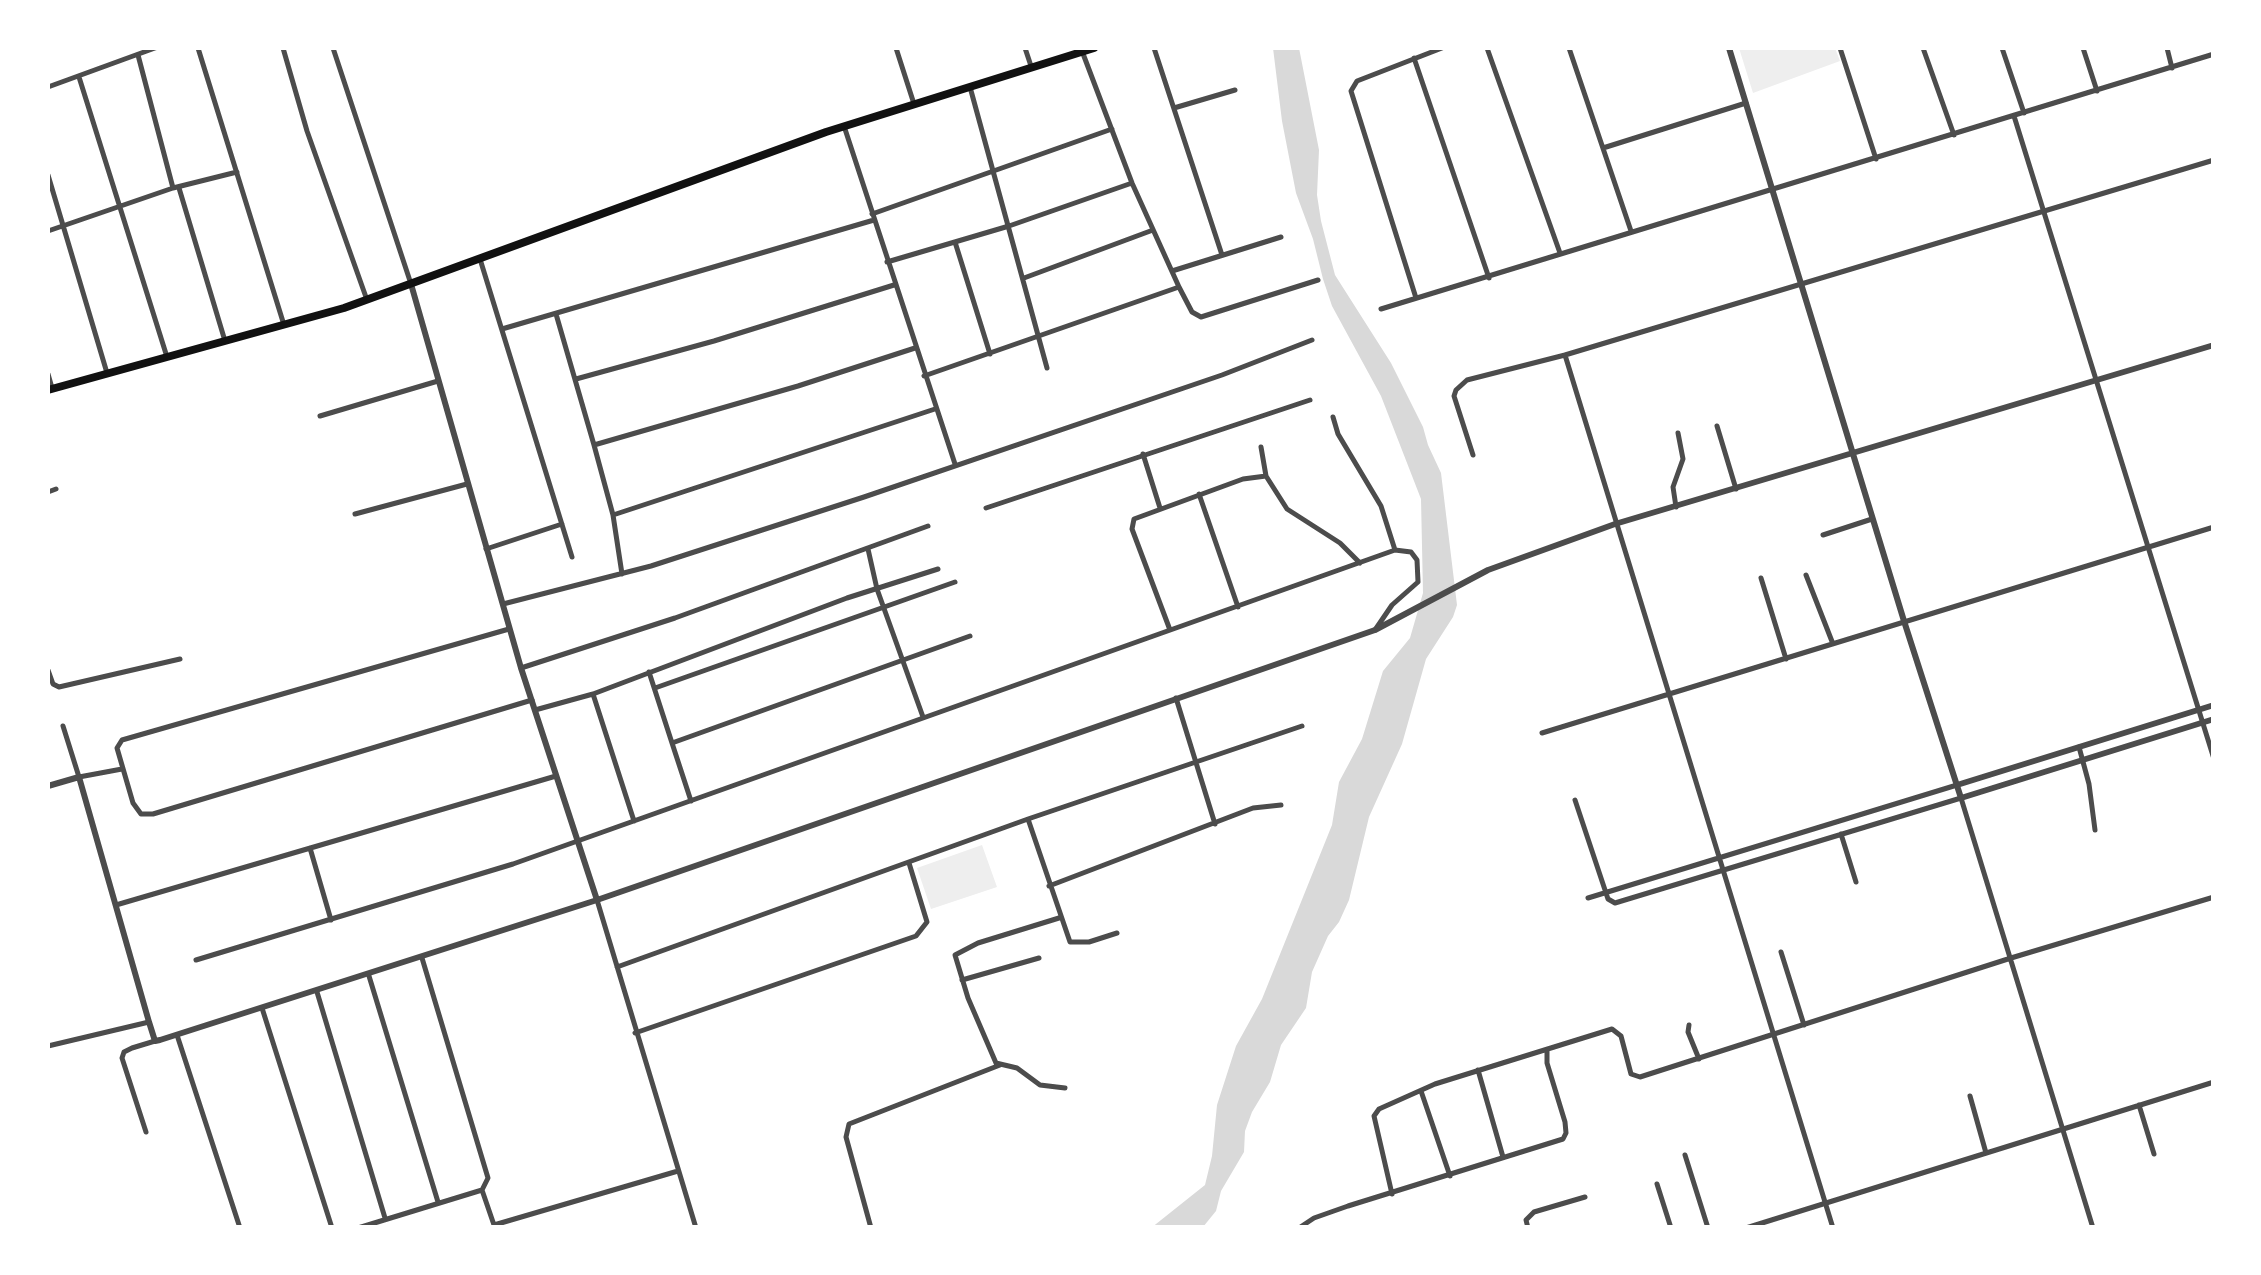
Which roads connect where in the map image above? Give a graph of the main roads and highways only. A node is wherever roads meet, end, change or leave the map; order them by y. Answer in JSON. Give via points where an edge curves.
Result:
{"nodes":[{"id":1,"x":1094,"y":48,"type":"edge"},
{"id":2,"x":50,"y":389,"type":"edge"}],
"edges":[{"from":1,"to":2,"type":"main road","via":[[844,126],[367,300]]}]}
